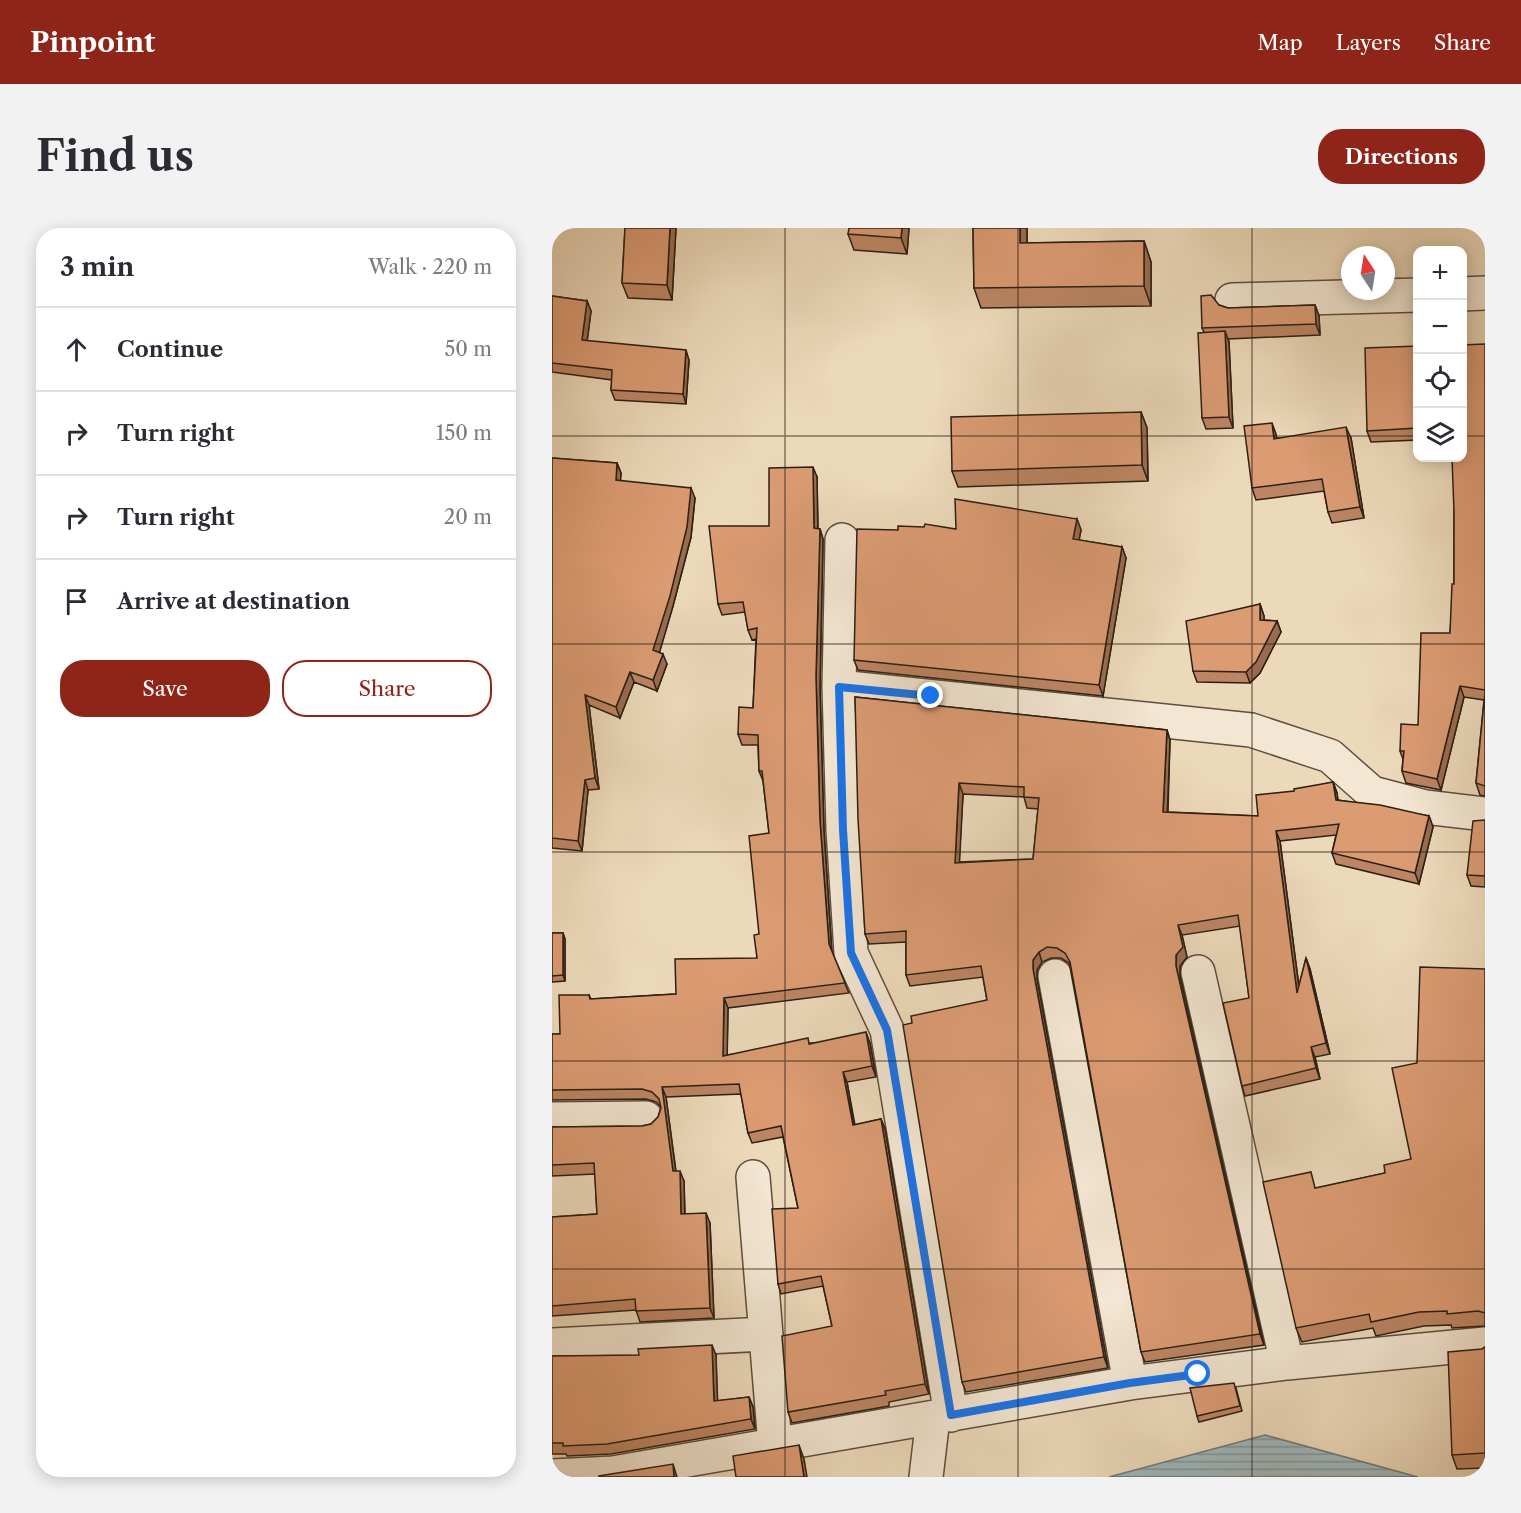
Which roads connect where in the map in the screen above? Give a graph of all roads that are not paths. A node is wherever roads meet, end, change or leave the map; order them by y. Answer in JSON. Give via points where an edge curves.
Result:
{"nodes":[{"id":1,"x":1485,"y":293,"type":"edge"},
{"id":2,"x":1467,"y":294,"type":"edge"},
{"id":3,"x":1413,"y":295,"type":"edge"},
{"id":4,"x":1232,"y":300,"type":"dead end"},
{"id":5,"x":842,"y":540,"type":"dead end"},
{"id":6,"x":839,"y":687,"type":"junction"},
{"id":7,"x":1485,"y":814,"type":"edge"},
{"id":8,"x":1198,"y":972,"type":"dead end"},
{"id":9,"x":1055,"y":976,"type":"dead end"},
{"id":10,"x":646,"y":1118,"type":"dead end"},
{"id":11,"x":552,"y":1119,"type":"edge"},
{"id":12,"x":753,"y":1177,"type":"dead end"},
{"id":13,"x":766,"y":1334,"type":"junction"},
{"id":14,"x":1485,"y":1344,"type":"edge"},
{"id":15,"x":552,"y":1346,"type":"edge"},
{"id":16,"x":1287,"y":1363,"type":"junction"},
{"id":17,"x":1130,"y":1383,"type":"junction"},
{"id":18,"x":942,"y":1417,"type":"junction"},
{"id":19,"x":775,"y":1445,"type":"junction"},
{"id":20,"x":552,"y":1476,"type":"edge"},
{"id":21,"x":926,"y":1477,"type":"edge"}],
"edges":[{"from":1,"to":2,"type":"street"},
{"from":3,"to":4,"type":"street"},
{"from":5,"to":6,"type":"street"},
{"from":6,"to":7,"type":"street","via":[[1251,730],[1330,756],[1372,793],[1425,807]]},
{"from":6,"to":18,"type":"street","via":[[851,953],[887,1030]]},
{"from":8,"to":16,"type":"street"},
{"from":9,"to":17,"type":"street"},
{"from":10,"to":11,"type":"street"},
{"from":12,"to":13,"type":"street"},
{"from":13,"to":15,"type":"street"},
{"from":13,"to":19,"type":"street"},
{"from":14,"to":16,"type":"street"},
{"from":16,"to":17,"type":"street"},
{"from":17,"to":18,"type":"street"},
{"from":18,"to":19,"type":"street"},
{"from":18,"to":21,"type":"street"},
{"from":19,"to":20,"type":"street","via":[[613,1473]]}]}
